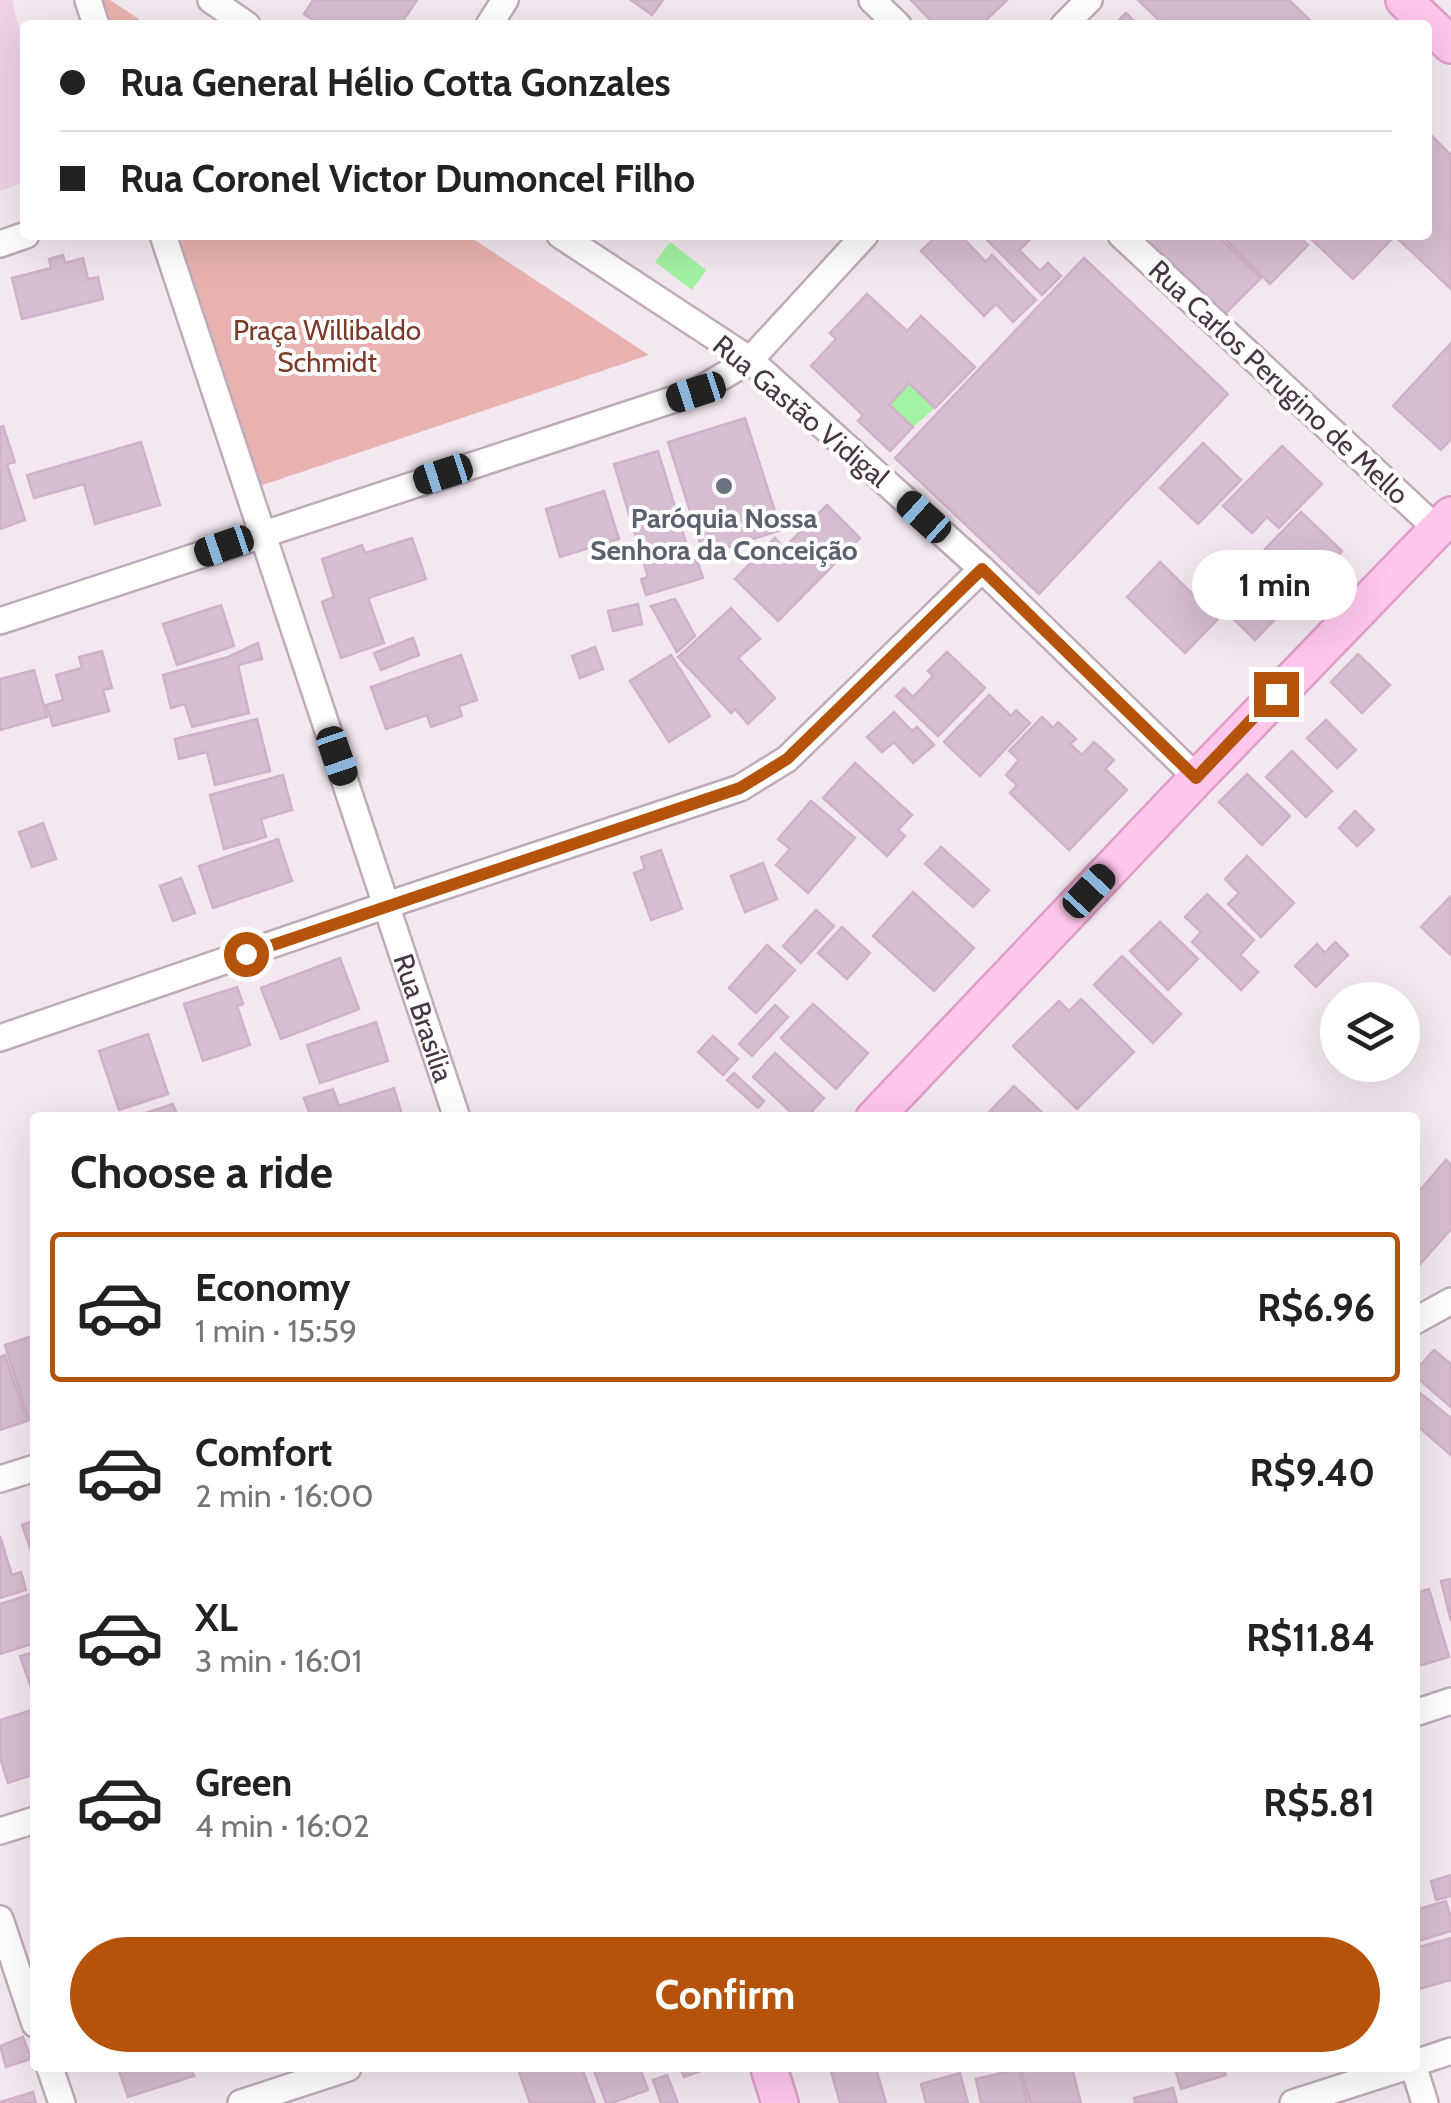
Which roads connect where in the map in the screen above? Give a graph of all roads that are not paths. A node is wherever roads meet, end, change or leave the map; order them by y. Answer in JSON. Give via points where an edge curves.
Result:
{"nodes":[{"id":1,"x":211,"y":0,"type":"edge"},
{"id":2,"x":872,"y":0,"type":"edge"},
{"id":3,"x":1089,"y":0,"type":"edge"},
{"id":4,"x":1404,"y":0,"type":"edge"},
{"id":5,"x":241,"y":20,"type":"edge"},
{"id":6,"x":893,"y":20,"type":"edge"},
{"id":7,"x":1069,"y":20,"type":"edge"},
{"id":8,"x":1425,"y":20,"type":"edge"},
{"id":9,"x":1432,"y":27,"type":"edge"},
{"id":10,"x":1451,"y":45,"type":"edge"},
{"id":11,"x":165,"y":240,"type":"edge"},
{"id":12,"x":568,"y":240,"type":"edge"},
{"id":13,"x":860,"y":240,"type":"edge"},
{"id":14,"x":1128,"y":240,"type":"edge"},
{"id":15,"x":750,"y":360,"type":"junction"},
{"id":16,"x":1444,"y":522,"type":"edge"},
{"id":17,"x":262,"y":534,"type":"junction"},
{"id":18,"x":982,"y":569,"type":"junction"},
{"id":19,"x":0,"y":621,"type":"edge"},
{"id":20,"x":1196,"y":778,"type":"junction"},
{"id":21,"x":387,"y":905,"type":"junction"},
{"id":22,"x":0,"y":1038,"type":"edge"},
{"id":23,"x":455,"y":1112,"type":"edge"},
{"id":24,"x":880,"y":1112,"type":"edge"},
{"id":25,"x":1451,"y":1301,"type":"edge"},
{"id":26,"x":1420,"y":1318,"type":"edge"},
{"id":27,"x":30,"y":1470,"type":"edge"},
{"id":28,"x":0,"y":1479,"type":"edge"},
{"id":29,"x":1451,"y":1701,"type":"edge"},
{"id":30,"x":1420,"y":1711,"type":"edge"},
{"id":31,"x":30,"y":1822,"type":"edge"},
{"id":32,"x":0,"y":1831,"type":"edge"},
{"id":33,"x":0,"y":1919,"type":"edge"},
{"id":34,"x":30,"y":2009,"type":"edge"},
{"id":35,"x":1451,"y":2051,"type":"edge"},
{"id":36,"x":1420,"y":2063,"type":"edge"},
{"id":37,"x":51,"y":2072,"type":"edge"},
{"id":38,"x":336,"y":2072,"type":"edge"},
{"id":39,"x":770,"y":2072,"type":"edge"},
{"id":40,"x":1390,"y":2072,"type":"edge"},
{"id":41,"x":1416,"y":2072,"type":"edge"},
{"id":42,"x":62,"y":2103,"type":"edge"},
{"id":43,"x":241,"y":2103,"type":"edge"},
{"id":44,"x":780,"y":2103,"type":"edge"},
{"id":45,"x":1294,"y":2103,"type":"edge"},
{"id":46,"x":1425,"y":2103,"type":"edge"}],
"edges":[{"from":1,"to":5,"type":"street"},
{"from":2,"to":6,"type":"street"},
{"from":3,"to":7,"type":"street"},
{"from":4,"to":8,"type":"street"},
{"from":9,"to":10,"type":"street"},
{"from":11,"to":17,"type":"street","name":"Rua Brasília"},
{"from":12,"to":15,"type":"street","name":"Rua Gastão Vidigal"},
{"from":13,"to":15,"type":"street"},
{"from":14,"to":16,"type":"street","name":"Rua Carlos Perugino de Mello"},
{"from":15,"to":17,"type":"street","via":[[696,392]]},
{"from":15,"to":18,"type":"street","name":"Rua Gastão Vidigal"},
{"from":16,"to":20,"type":"street"},
{"from":17,"to":19,"type":"street"},
{"from":17,"to":21,"type":"street","name":"Rua Brasília"},
{"from":18,"to":20,"type":"street","name":"Rua Gastão Vidigal"},
{"from":18,"to":21,"type":"street","via":[[787,759],[740,788]]},
{"from":20,"to":24,"type":"street"},
{"from":21,"to":22,"type":"street"},
{"from":21,"to":23,"type":"street","name":"Rua Brasília"},
{"from":25,"to":26,"type":"street"},
{"from":27,"to":28,"type":"street"},
{"from":29,"to":30,"type":"street"},
{"from":31,"to":32,"type":"street"},
{"from":33,"to":34,"type":"street"},
{"from":35,"to":36,"type":"street"},
{"from":37,"to":42,"type":"street"},
{"from":38,"to":43,"type":"street"},
{"from":39,"to":44,"type":"street"},
{"from":40,"to":45,"type":"street"},
{"from":41,"to":46,"type":"street"}]}
